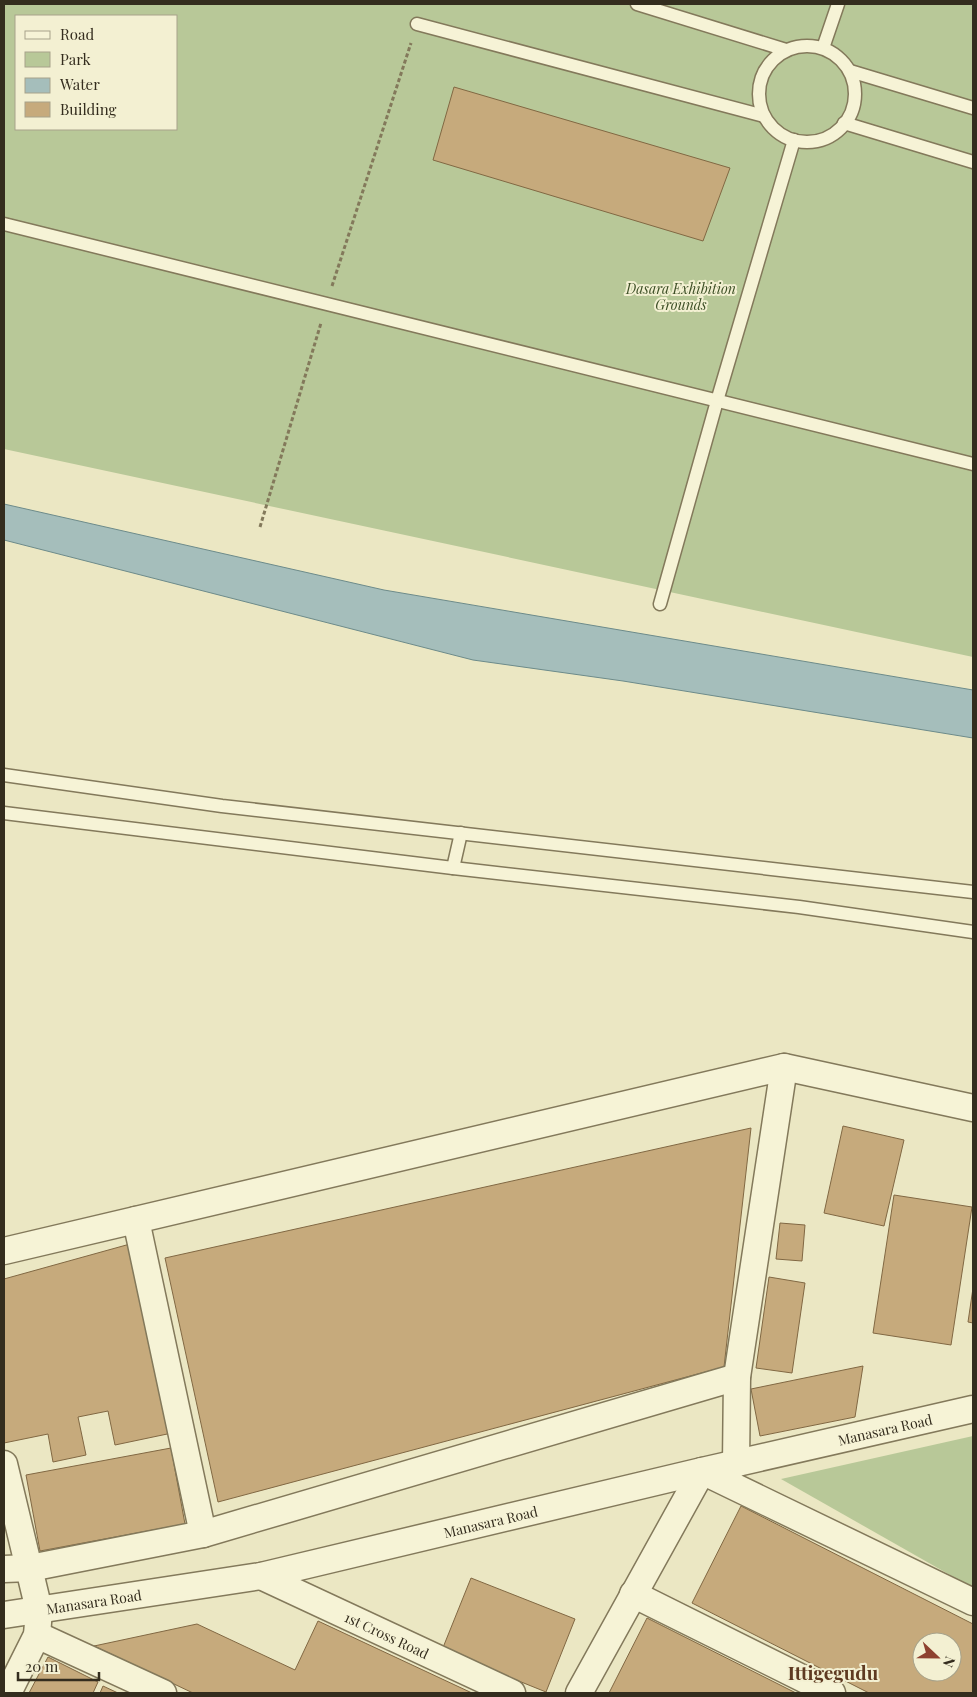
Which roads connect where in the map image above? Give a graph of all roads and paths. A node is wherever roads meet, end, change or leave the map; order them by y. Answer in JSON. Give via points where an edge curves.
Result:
{"nodes":[{"id":1,"x":637,"y":4,"type":"edge"},
{"id":2,"x":838,"y":4,"type":"edge"},
{"id":3,"x":417,"y":24,"type":"joint"},
{"id":4,"x":823,"y":48,"type":"junction"},
{"id":5,"x":786,"y":50,"type":"junction"},
{"id":6,"x":850,"y":71,"type":"junction"},
{"id":7,"x":973,"y":108,"type":"edge"},
{"id":8,"x":764,"y":116,"type":"junction"},
{"id":9,"x":844,"y":123,"type":"junction"},
{"id":10,"x":794,"y":140,"type":"junction"},
{"id":11,"x":973,"y":162,"type":"edge"},
{"id":12,"x":4,"y":224,"type":"edge"},
{"id":13,"x":326,"y":304,"type":"junction"},
{"id":14,"x":717,"y":401,"type":"junction"},
{"id":15,"x":973,"y":464,"type":"edge"},
{"id":16,"x":260,"y":527,"type":"dead end"},
{"id":17,"x":660,"y":604,"type":"dead end"},
{"id":18,"x":4,"y":775,"type":"edge"},
{"id":19,"x":4,"y":813,"type":"edge"},
{"id":20,"x":461,"y":833,"type":"junction"},
{"id":21,"x":453,"y":868,"type":"junction"},
{"id":22,"x":973,"y":892,"type":"edge"},
{"id":23,"x":973,"y":932,"type":"edge"},
{"id":24,"x":784,"y":1066,"type":"junction"},
{"id":25,"x":973,"y":1108,"type":"edge"},
{"id":26,"x":136,"y":1220,"type":"junction"},
{"id":27,"x":4,"y":1251,"type":"edge"},
{"id":28,"x":737,"y":1377,"type":"junction"},
{"id":29,"x":973,"y":1409,"type":"edge"},
{"id":30,"x":4,"y":1464,"type":"edge"},
{"id":31,"x":736,"y":1464,"type":"junction"},
{"id":32,"x":702,"y":1471,"type":"junction"},
{"id":33,"x":203,"y":1534,"type":"junction"},
{"id":34,"x":30,"y":1568,"type":"junction"},
{"id":35,"x":4,"y":1569,"type":"edge"},
{"id":36,"x":261,"y":1576,"type":"junction"},
{"id":37,"x":633,"y":1594,"type":"junction"},
{"id":38,"x":973,"y":1602,"type":"edge"},
{"id":39,"x":40,"y":1610,"type":"junction"},
{"id":40,"x":4,"y":1615,"type":"edge"},
{"id":41,"x":37,"y":1636,"type":"junction"},
{"id":42,"x":8,"y":1693,"type":"edge"},
{"id":43,"x":162,"y":1693,"type":"edge"},
{"id":44,"x":512,"y":1693,"type":"edge"},
{"id":45,"x":579,"y":1693,"type":"edge"},
{"id":46,"x":832,"y":1693,"type":"edge"}],
"edges":[{"from":1,"to":5,"type":"lane"},
{"from":2,"to":4,"type":"lane"},
{"from":3,"to":8,"type":"lane"},
{"from":3,"to":13,"type":"path"},
{"from":4,"to":5,"type":"lane","via":[[798,46]]},
{"from":4,"to":6,"type":"lane","via":[[834,53]]},
{"from":5,"to":8,"type":"lane","via":[[764,71],[760,102]]},
{"from":6,"to":7,"type":"lane"},
{"from":6,"to":9,"type":"lane","via":[[854,98],[852,111]]},
{"from":8,"to":10,"type":"lane","via":[[782,135]]},
{"from":9,"to":10,"type":"lane","via":[[822,139]]},
{"from":9,"to":11,"type":"lane"},
{"from":10,"to":14,"type":"lane"},
{"from":12,"to":13,"type":"lane"},
{"from":13,"to":14,"type":"lane"},
{"from":13,"to":16,"type":"path"},
{"from":14,"to":15,"type":"lane"},
{"from":14,"to":17,"type":"lane"},
{"from":18,"to":20,"type":"lane","via":[[222,806]]},
{"from":19,"to":21,"type":"lane"},
{"from":20,"to":21,"type":"lane"},
{"from":20,"to":22,"type":"lane"},
{"from":21,"to":23,"type":"lane","via":[[799,907]]},
{"from":24,"to":25,"type":"street"},
{"from":24,"to":26,"type":"street"},
{"from":24,"to":28,"type":"street"},
{"from":26,"to":27,"type":"street"},
{"from":26,"to":33,"type":"street"},
{"from":28,"to":31,"type":"street"},
{"from":28,"to":33,"type":"street"},
{"from":29,"to":31,"type":"street","name":"Manasara Road"},
{"from":30,"to":34,"type":"street"},
{"from":31,"to":32,"type":"street","name":"Manasara Road"},
{"from":32,"to":36,"type":"street","name":"Manasara Road"},
{"from":32,"to":37,"type":"street"},
{"from":32,"to":38,"type":"street"},
{"from":33,"to":34,"type":"street"},
{"from":34,"to":35,"type":"street"},
{"from":34,"to":39,"type":"street"},
{"from":36,"to":39,"type":"street","name":"Manasara Road"},
{"from":36,"to":44,"type":"street","name":"1st Cross Road"},
{"from":37,"to":45,"type":"street"},
{"from":37,"to":46,"type":"street"},
{"from":39,"to":40,"type":"street","name":"Manasara Road"},
{"from":39,"to":41,"type":"street"},
{"from":41,"to":42,"type":"street"},
{"from":41,"to":43,"type":"street"}]}
